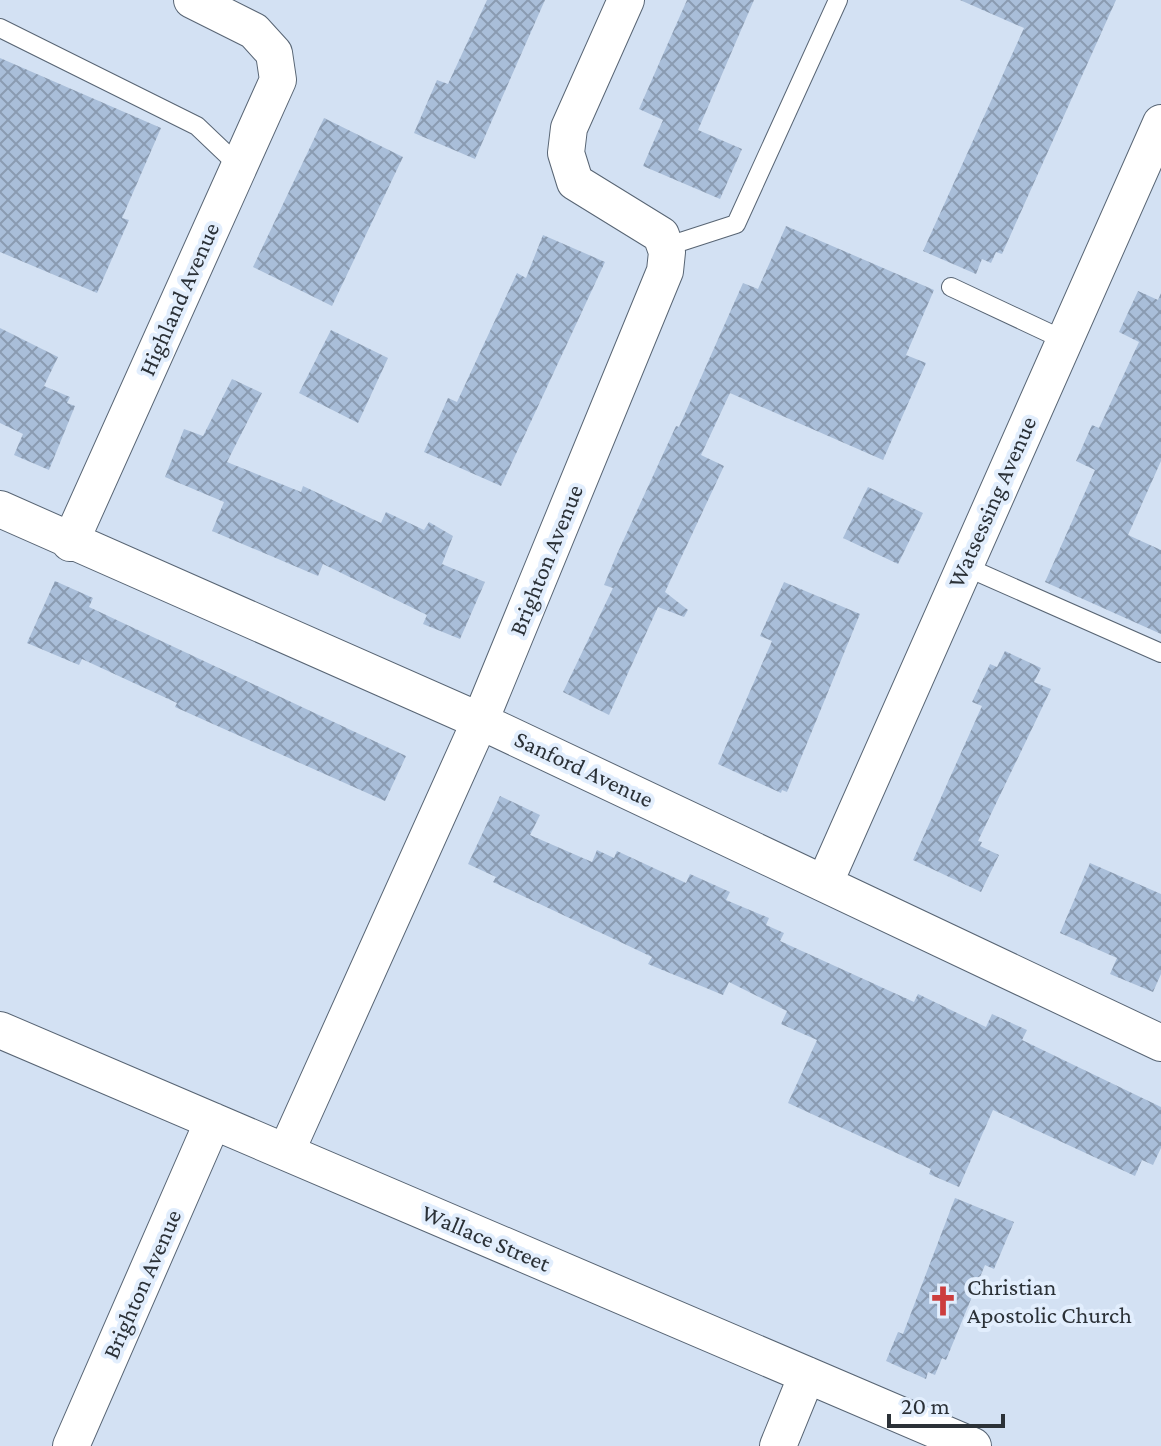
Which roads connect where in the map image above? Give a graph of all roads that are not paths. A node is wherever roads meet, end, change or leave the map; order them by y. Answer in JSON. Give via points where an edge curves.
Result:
{"nodes":[{"id":1,"x":192,"y":0,"type":"edge"},
{"id":2,"x":626,"y":0,"type":"edge"},
{"id":3,"x":838,"y":0,"type":"edge"},
{"id":4,"x":0,"y":28,"type":"edge"},
{"id":5,"x":1161,"y":123,"type":"edge"},
{"id":6,"x":239,"y":166,"type":"junction"},
{"id":7,"x":665,"y":247,"type":"junction"},
{"id":8,"x":951,"y":287,"type":"dead end"},
{"id":9,"x":1064,"y":340,"type":"junction"},
{"id":10,"x":0,"y":509,"type":"edge"},
{"id":11,"x":70,"y":543,"type":"junction"},
{"id":12,"x":964,"y":566,"type":"junction"},
{"id":13,"x":1161,"y":653,"type":"edge"},
{"id":14,"x":480,"y":721,"type":"junction"},
{"id":15,"x":825,"y":882,"type":"junction"},
{"id":16,"x":0,"y":1030,"type":"edge"},
{"id":17,"x":1161,"y":1043,"type":"edge"},
{"id":18,"x":213,"y":1121,"type":"junction"},
{"id":19,"x":286,"y":1152,"type":"junction"},
{"id":20,"x":807,"y":1375,"type":"junction"},
{"id":21,"x":71,"y":1446,"type":"edge"},
{"id":22,"x":778,"y":1446,"type":"edge"},
{"id":23,"x":973,"y":1446,"type":"edge"}],
"edges":[{"from":1,"to":6,"type":"street","name":"Highland Avenue","via":[[254,31],[274,53],[278,80]]},
{"from":2,"to":7,"type":"street","via":[[569,128],[566,153],[575,182],[661,235]]},
{"from":3,"to":7,"type":"lane","via":[[736,224]]},
{"from":4,"to":6,"type":"lane","via":[[197,126]]},
{"from":5,"to":9,"type":"street","name":"Watsessing Avenue"},
{"from":6,"to":11,"type":"street","name":"Highland Avenue"},
{"from":7,"to":14,"type":"street","name":"Brighton Avenue","via":[[665,271]]},
{"from":8,"to":9,"type":"lane"},
{"from":9,"to":12,"type":"street","name":"Watsessing Avenue"},
{"from":10,"to":11,"type":"street","name":"Sanford Avenue"},
{"from":11,"to":14,"type":"street","name":"Sanford Avenue"},
{"from":12,"to":13,"type":"lane"},
{"from":12,"to":15,"type":"street","name":"Watsessing Avenue"},
{"from":14,"to":15,"type":"street","name":"Sanford Avenue"},
{"from":14,"to":19,"type":"street","name":"Brighton Avenue"},
{"from":15,"to":17,"type":"street","name":"Sanford Avenue"},
{"from":16,"to":18,"type":"street","name":"Wallace Street"},
{"from":18,"to":19,"type":"street","name":"Wallace Street"},
{"from":18,"to":21,"type":"street","name":"Brighton Avenue"},
{"from":19,"to":20,"type":"street","name":"Wallace Street"},
{"from":20,"to":22,"type":"street"},
{"from":20,"to":23,"type":"street","name":"Wallace Street"}]}
